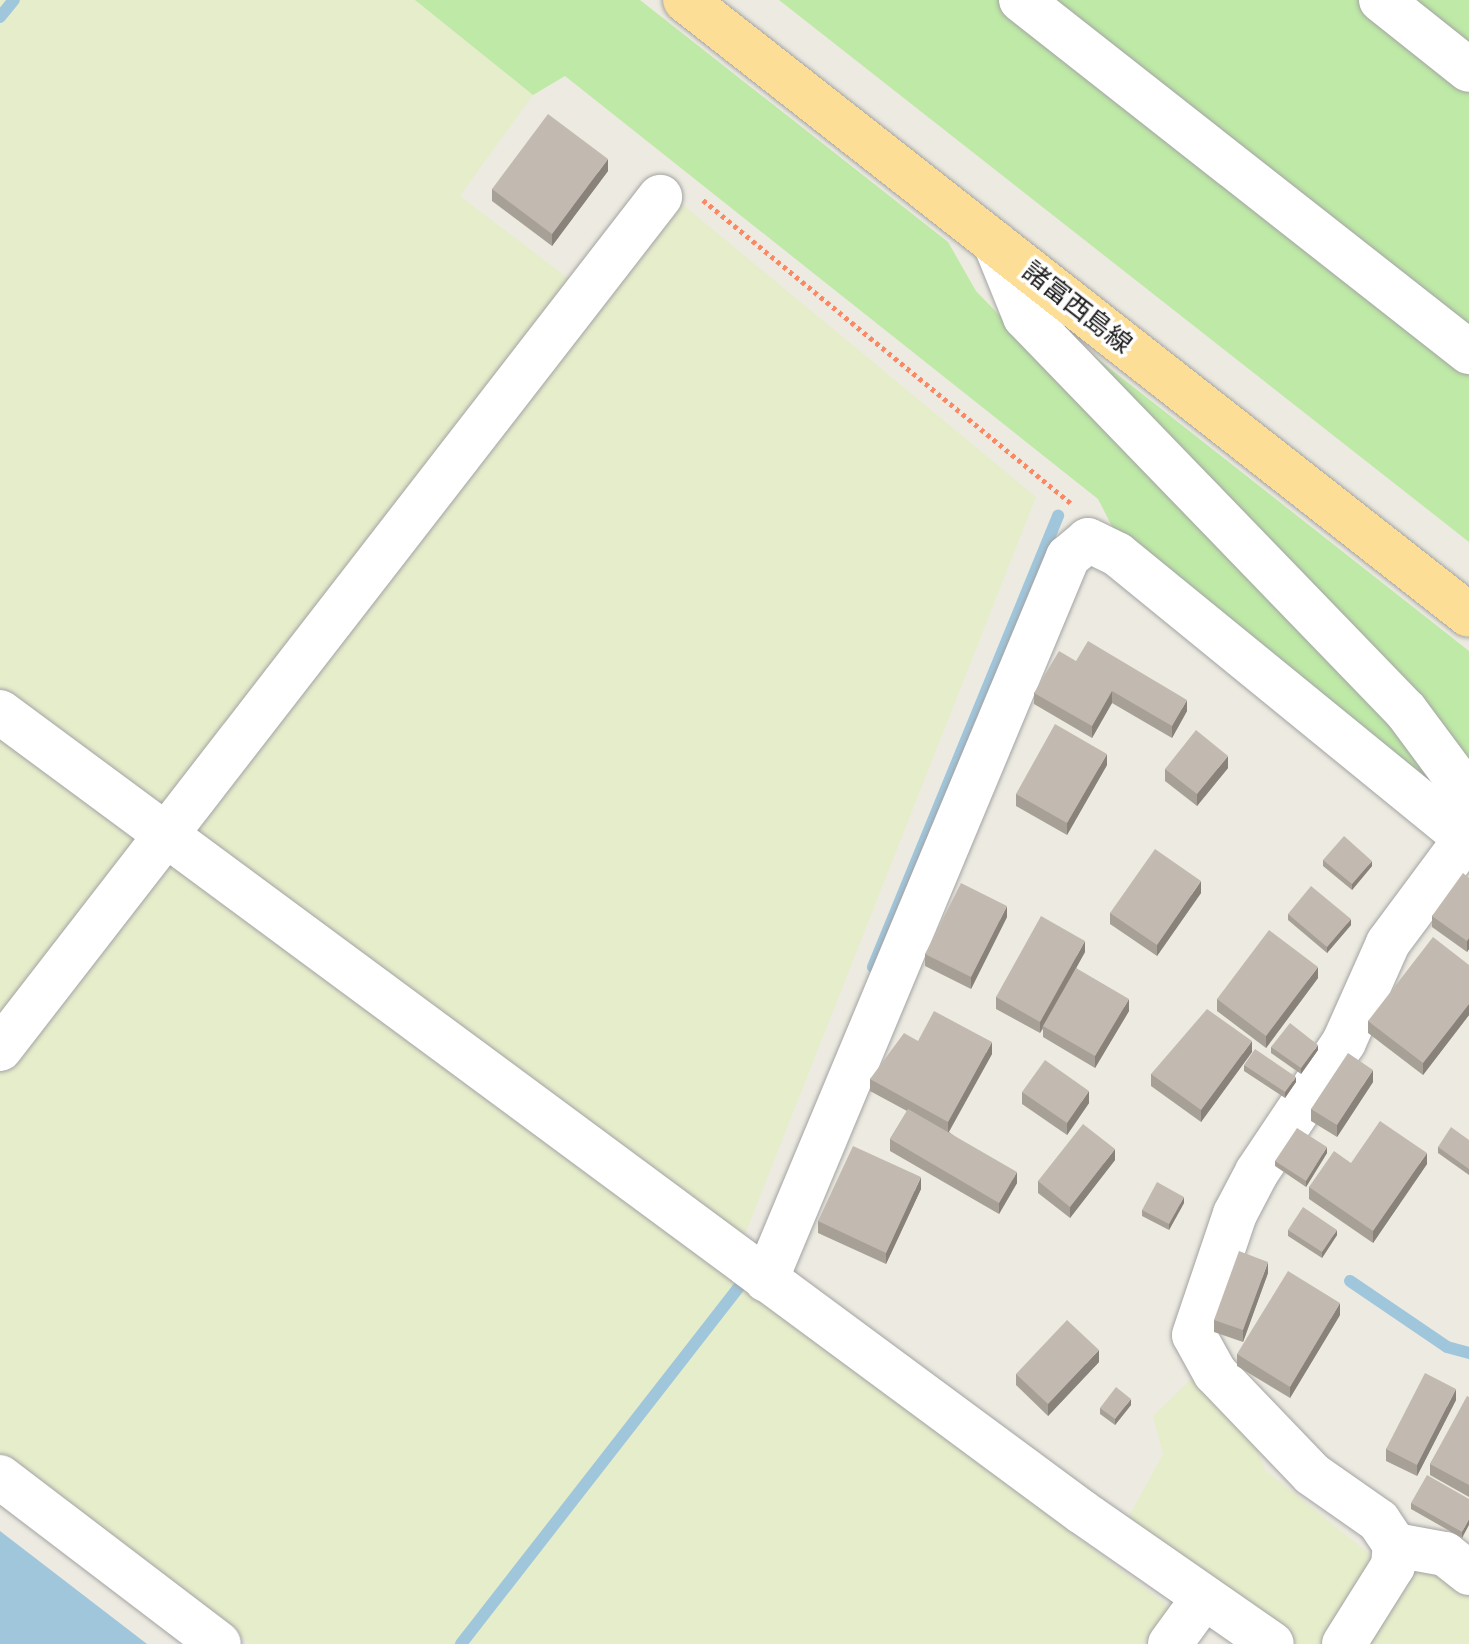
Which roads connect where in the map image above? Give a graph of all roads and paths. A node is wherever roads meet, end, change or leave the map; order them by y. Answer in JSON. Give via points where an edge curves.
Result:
{"nodes":[{"id":1,"x":685,"y":0,"type":"edge"},
{"id":2,"x":1021,"y":0,"type":"edge"},
{"id":3,"x":1381,"y":0,"type":"edge"},
{"id":4,"x":1469,"y":70,"type":"edge"},
{"id":5,"x":660,"y":197,"type":"joint"},
{"id":6,"x":995,"y":243,"type":"junction"},
{"id":7,"x":1469,"y":352,"type":"edge"},
{"id":8,"x":1088,"y":540,"type":"junction"},
{"id":9,"x":1469,"y":615,"type":"edge"},
{"id":10,"x":0,"y":712,"type":"edge"},
{"id":11,"x":165,"y":837,"type":"junction"},
{"id":12,"x":1467,"y":837,"type":"edge"},
{"id":13,"x":0,"y":1049,"type":"edge"},
{"id":14,"x":766,"y":1280,"type":"junction"},
{"id":15,"x":0,"y":1477,"type":"edge"},
{"id":16,"x":1395,"y":1545,"type":"junction"},
{"id":17,"x":1469,"y":1573,"type":"edge"},
{"id":18,"x":1202,"y":1600,"type":"junction"},
{"id":19,"x":219,"y":1644,"type":"edge"},
{"id":20,"x":1170,"y":1644,"type":"edge"},
{"id":21,"x":1272,"y":1644,"type":"edge"},
{"id":22,"x":1344,"y":1644,"type":"edge"}],
"edges":[{"from":1,"to":6,"type":"main road","name":"諸富西島線"},
{"from":2,"to":7,"type":"street"},
{"from":3,"to":4,"type":"street"},
{"from":5,"to":8,"type":"path","via":[[687,187],[1066,493]]},
{"from":5,"to":11,"type":"street"},
{"from":6,"to":9,"type":"main road","name":"諸富西島線"},
{"from":6,"to":12,"type":"street","via":[[1025,317],[1406,711],[1458,781],[1467,808]]},
{"from":8,"to":12,"type":"street","via":[[1117,554]]},
{"from":8,"to":14,"type":"street","via":[[1068,557]]},
{"from":10,"to":11,"type":"street"},
{"from":11,"to":13,"type":"street"},
{"from":11,"to":14,"type":"street"},
{"from":12,"to":16,"type":"street","via":[[1388,943],[1344,1042],[1257,1172],[1235,1214],[1194,1335],[1215,1373],[1312,1474],[1379,1521]]},
{"from":14,"to":18,"type":"street"},
{"from":15,"to":19,"type":"street"},
{"from":16,"to":17,"type":"street","via":[[1445,1554]]},
{"from":16,"to":22,"type":"street","via":[[1393,1566]]},
{"from":18,"to":20,"type":"street"},
{"from":18,"to":21,"type":"street"}]}
